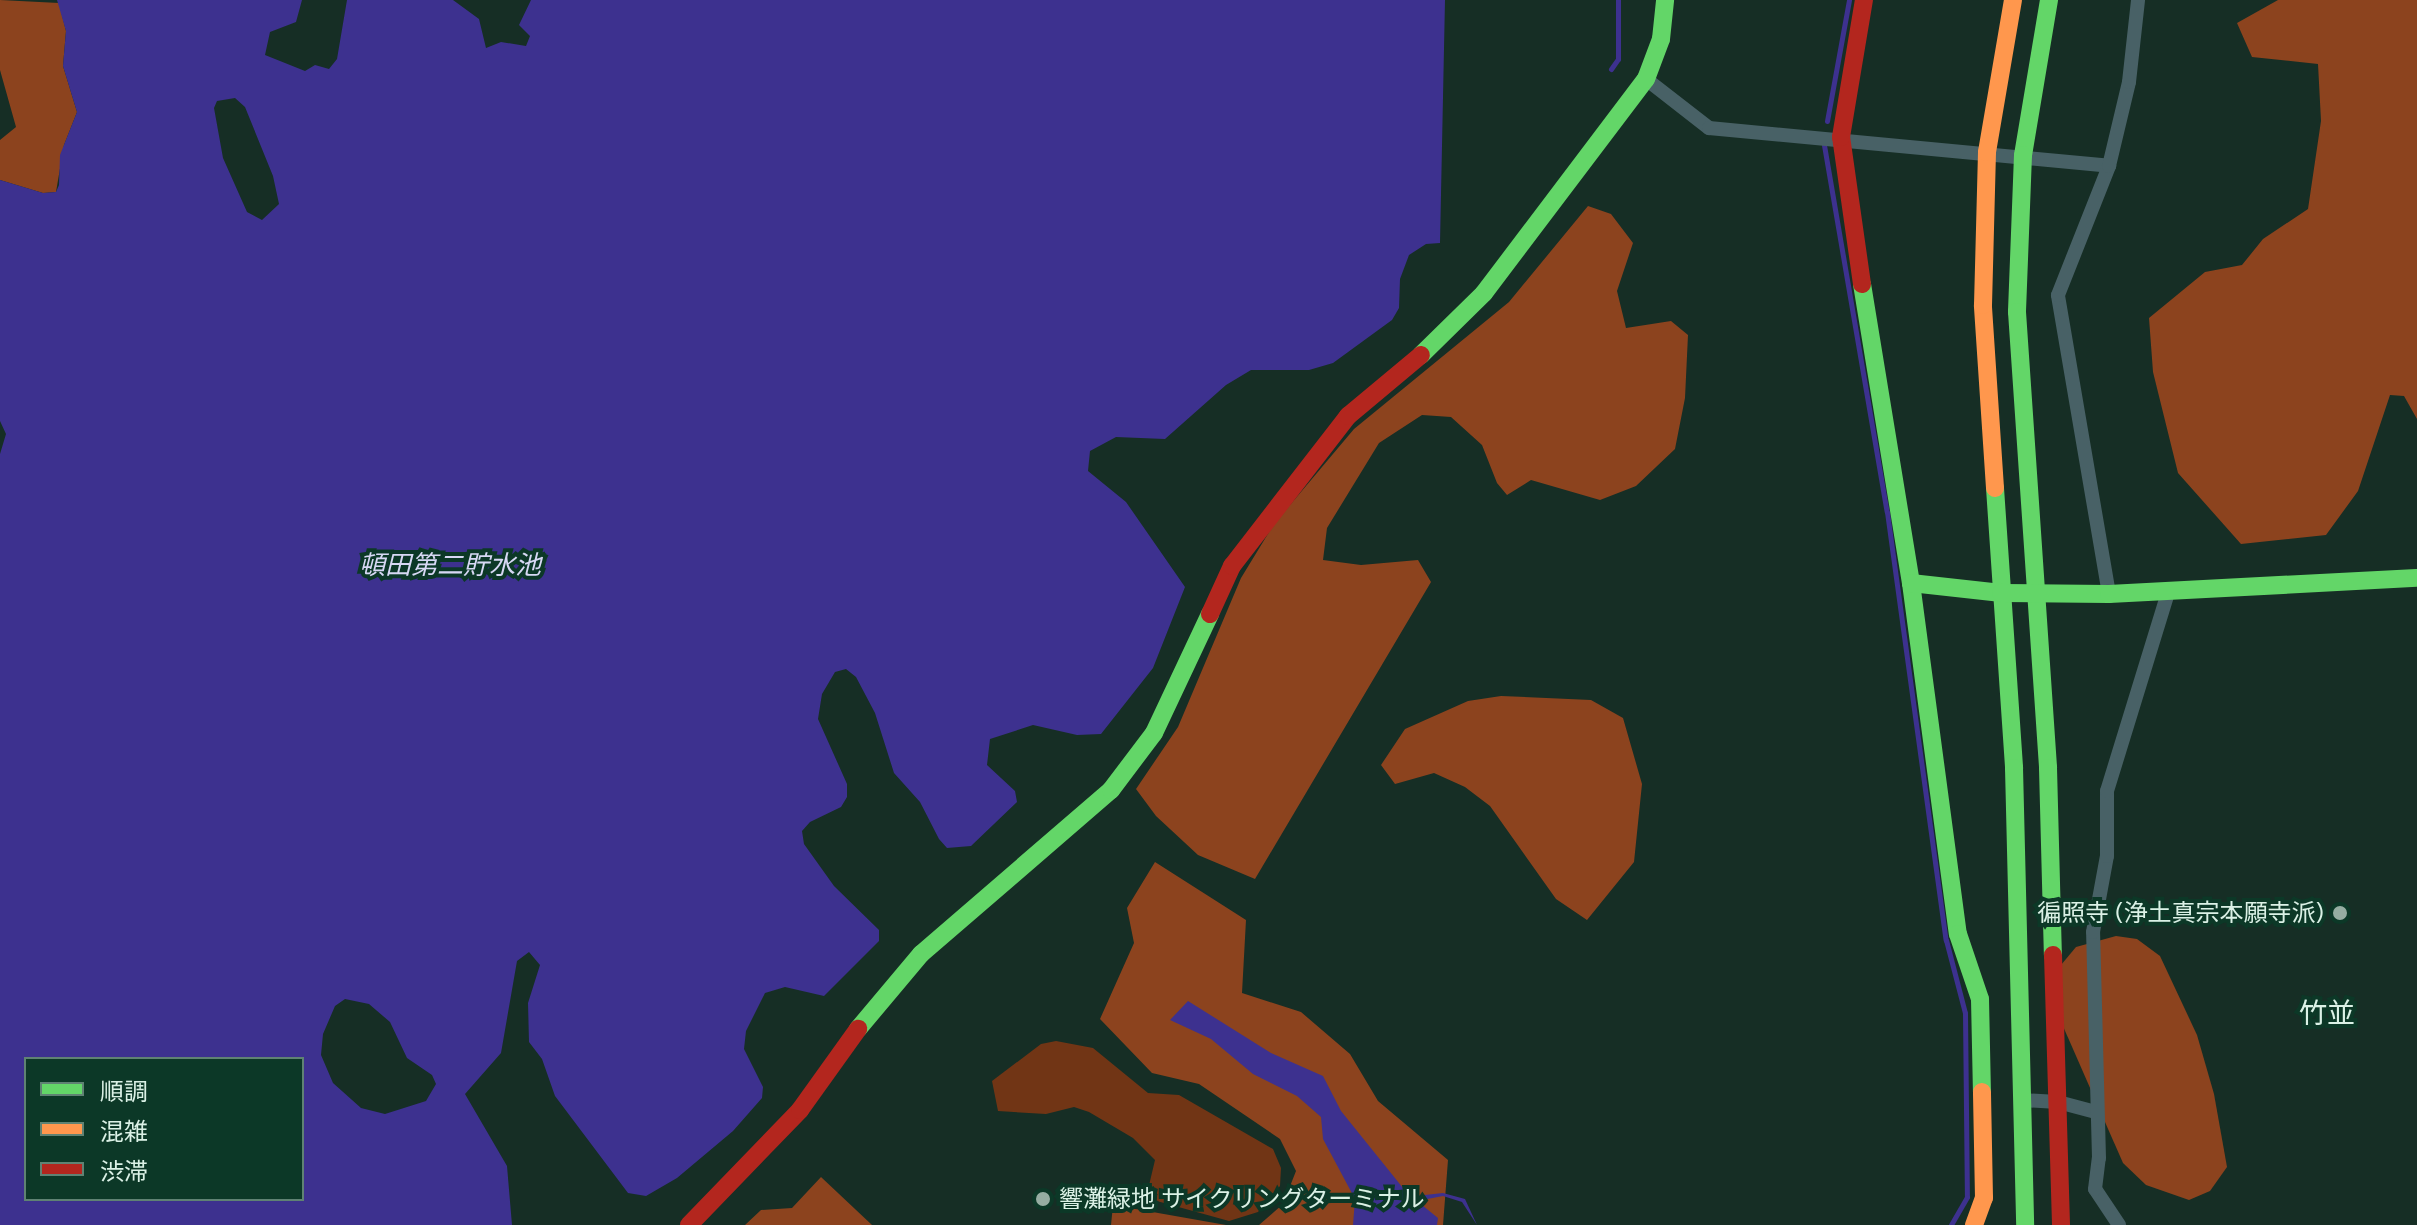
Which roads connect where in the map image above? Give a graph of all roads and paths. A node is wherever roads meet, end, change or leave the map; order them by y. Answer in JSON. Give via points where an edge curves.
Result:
{"nodes":[{"id":1,"x":1665,"y":0,"type":"edge"},
{"id":2,"x":1864,"y":0,"type":"edge"},
{"id":3,"x":2013,"y":0,"type":"edge"},
{"id":4,"x":2049,"y":0,"type":"edge"},
{"id":5,"x":2138,"y":0,"type":"edge"},
{"id":6,"x":1646,"y":79,"type":"junction"},
{"id":7,"x":1841,"y":137,"type":"junction"},
{"id":8,"x":1987,"y":152,"type":"junction"},
{"id":9,"x":2023,"y":155,"type":"junction"},
{"id":10,"x":2109,"y":166,"type":"junction"},
{"id":11,"x":2417,"y":578,"type":"edge"},
{"id":12,"x":1911,"y":583,"type":"junction"},
{"id":13,"x":2037,"y":592,"type":"junction"},
{"id":14,"x":2001,"y":593,"type":"junction"},
{"id":15,"x":2168,"y":593,"type":"junction"},
{"id":16,"x":2109,"y":594,"type":"junction"},
{"id":17,"x":2021,"y":1100,"type":"junction"},
{"id":18,"x":2058,"y":1102,"type":"junction"},
{"id":19,"x":2096,"y":1112,"type":"junction"},
{"id":20,"x":689,"y":1225,"type":"edge"},
{"id":21,"x":1974,"y":1225,"type":"edge"},
{"id":22,"x":2025,"y":1225,"type":"edge"},
{"id":23,"x":2061,"y":1225,"type":"edge"},
{"id":24,"x":2119,"y":1225,"type":"edge"}],
"edges":[{"from":1,"to":6,"type":"street","via":[[1661,39]]},
{"from":2,"to":7,"type":"street"},
{"from":3,"to":8,"type":"street"},
{"from":4,"to":9,"type":"street"},
{"from":5,"to":10,"type":"street","via":[[2129,82]]},
{"from":6,"to":7,"type":"street","via":[[1709,128]]},
{"from":6,"to":20,"type":"street","via":[[1484,293],[1450,331],[1348,416],[1232,566],[1154,733],[1111,790],[921,954],[878,1001],[800,1110]]},
{"from":7,"to":8,"type":"street"},
{"from":7,"to":12,"type":"street"},
{"from":8,"to":9,"type":"street"},
{"from":8,"to":14,"type":"street","via":[[1983,305]]},
{"from":9,"to":10,"type":"street"},
{"from":9,"to":13,"type":"street","via":[[2017,312]]},
{"from":10,"to":16,"type":"street","via":[[2058,295]]},
{"from":11,"to":15,"type":"street"},
{"from":12,"to":14,"type":"street"},
{"from":12,"to":21,"type":"street","via":[[1958,934],[1980,999],[1984,1198]]},
{"from":13,"to":14,"type":"street"},
{"from":13,"to":16,"type":"street"},
{"from":13,"to":18,"type":"street"},
{"from":14,"to":17,"type":"street","via":[[2014,768]]},
{"from":15,"to":16,"type":"street"},
{"from":15,"to":19,"type":"street","via":[[2107,791],[2107,856],[2093,932]]},
{"from":17,"to":18,"type":"street"},
{"from":17,"to":22,"type":"street"},
{"from":18,"to":19,"type":"street"},
{"from":18,"to":23,"type":"street"},
{"from":19,"to":24,"type":"street","via":[[2095,1189]]}]}
